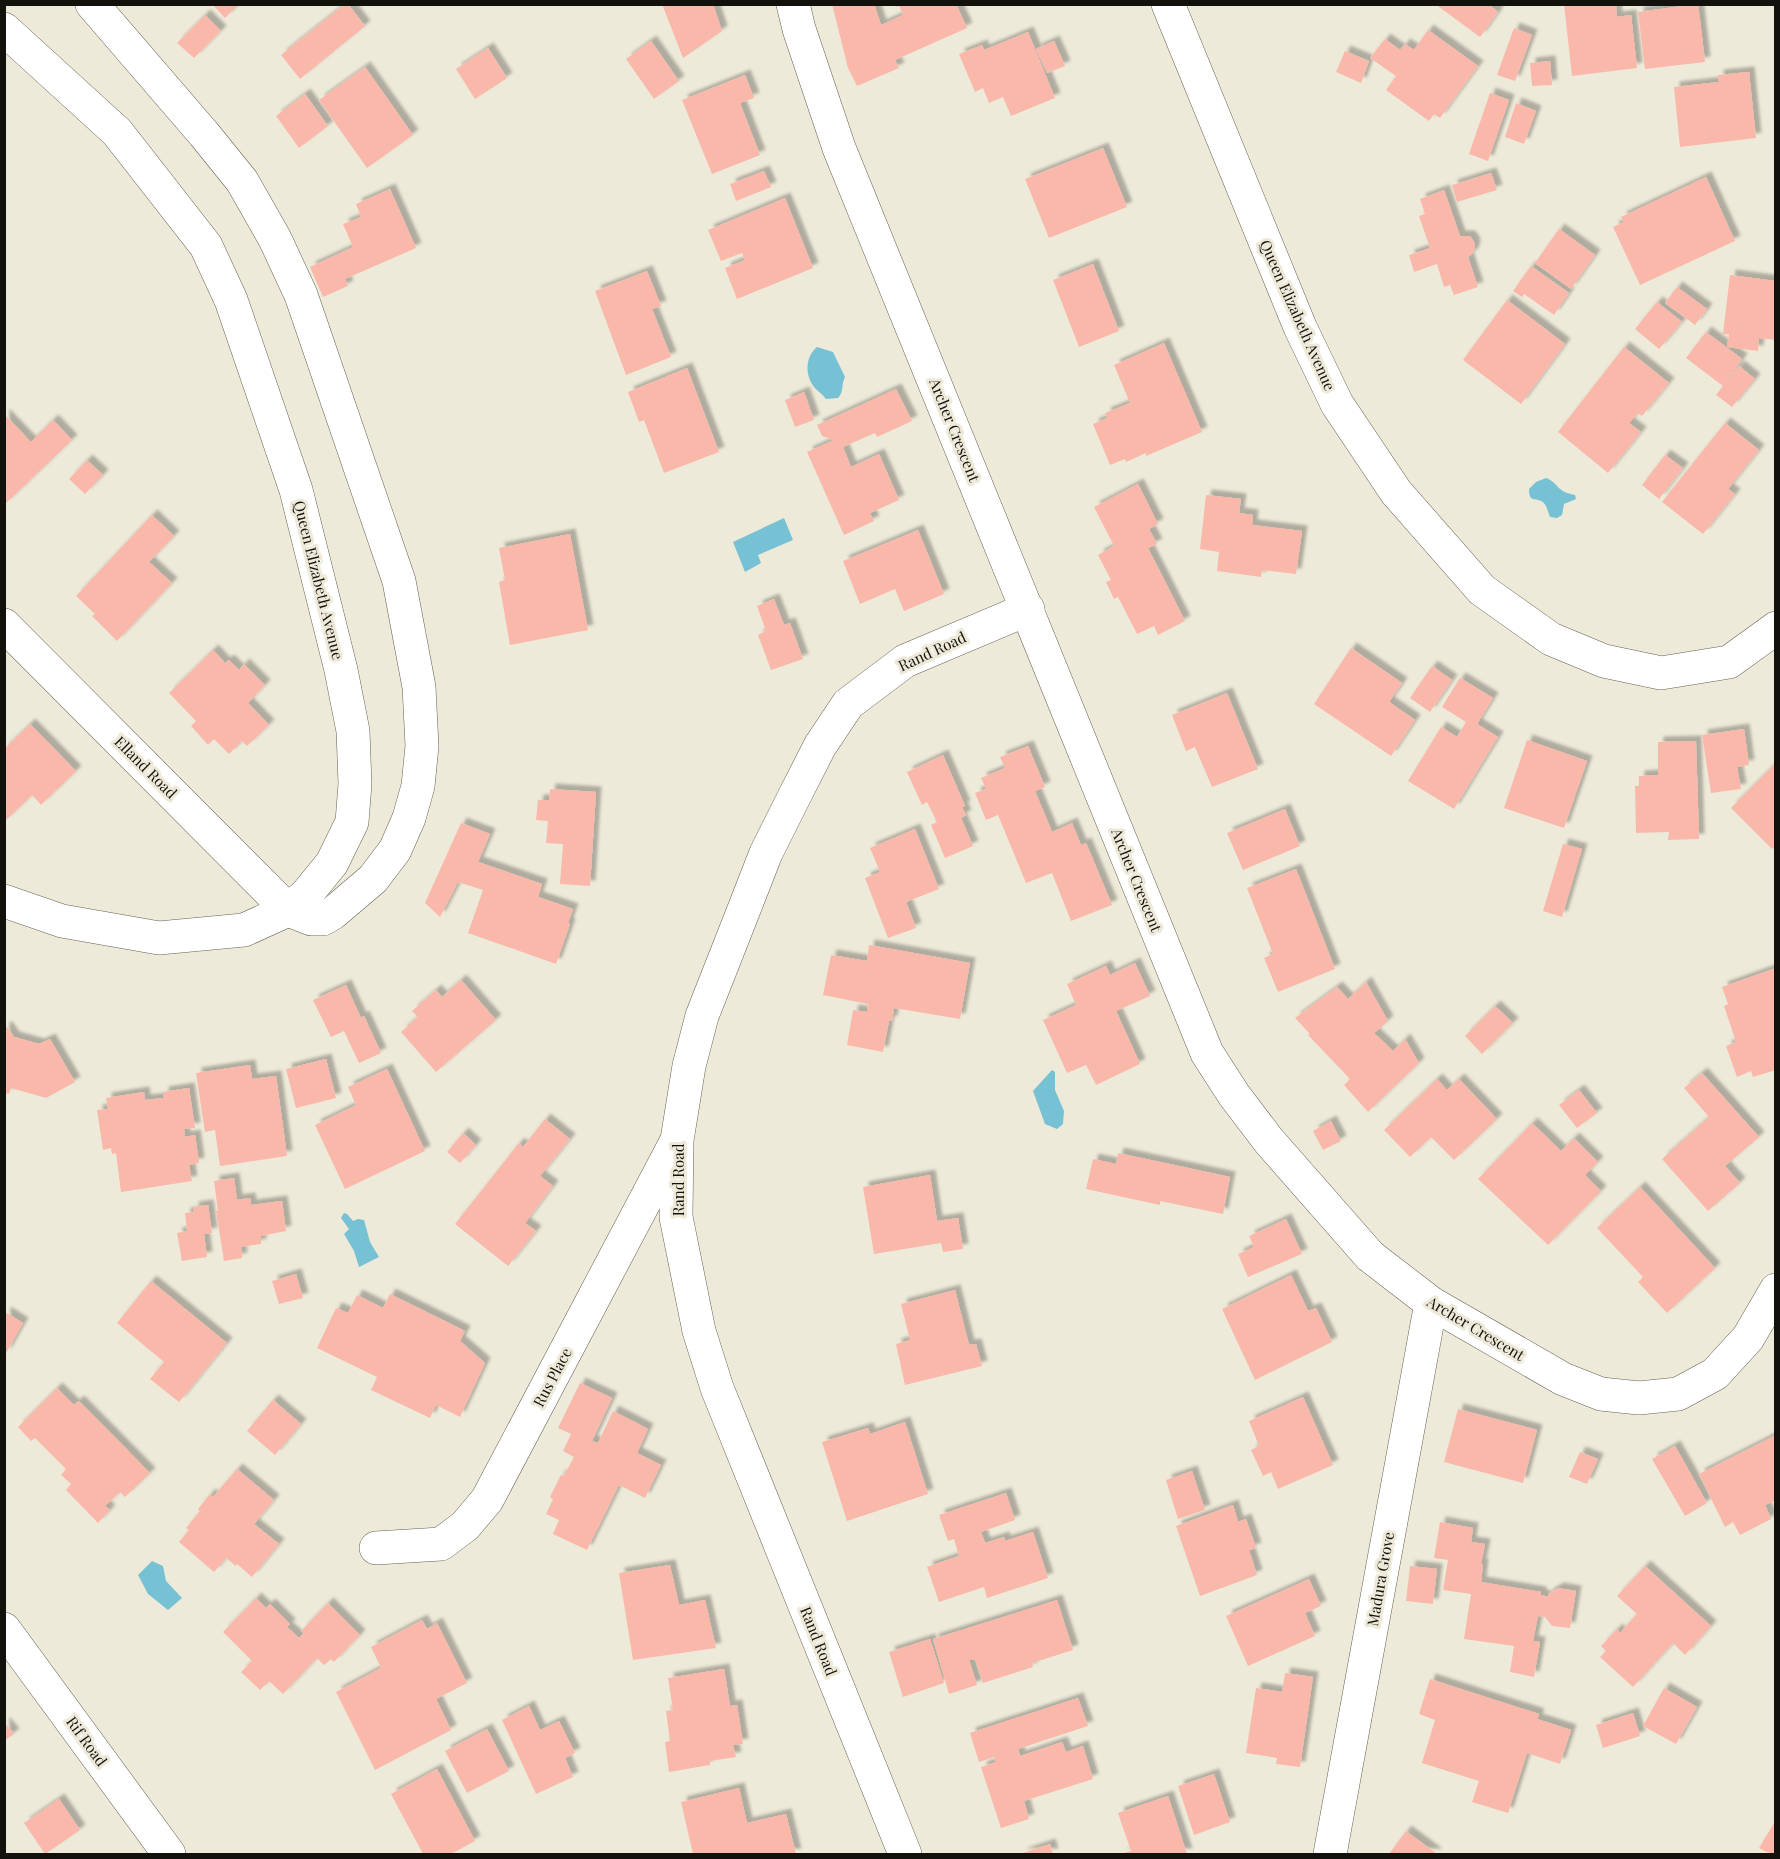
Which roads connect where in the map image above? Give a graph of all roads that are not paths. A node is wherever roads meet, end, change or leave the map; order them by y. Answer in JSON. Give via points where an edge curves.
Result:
{"nodes":[{"id":1,"x":92,"y":4,"type":"edge"},
{"id":2,"x":793,"y":4,"type":"edge"},
{"id":3,"x":1168,"y":4,"type":"edge"},
{"id":4,"x":4,"y":29,"type":"edge"},
{"id":5,"x":1028,"y":609,"type":"junction"},
{"id":6,"x":4,"y":625,"type":"edge"},
{"id":7,"x":1776,"y":628,"type":"edge"},
{"id":8,"x":4,"y":901,"type":"edge"},
{"id":9,"x":288,"y":910,"type":"junction"},
{"id":10,"x":677,"y":1140,"type":"junction"},
{"id":11,"x":1776,"y":1290,"type":"edge"},
{"id":12,"x":1431,"y":1303,"type":"junction"},
{"id":13,"x":376,"y":1548,"type":"dead end"},
{"id":14,"x":4,"y":1629,"type":"edge"},
{"id":15,"x":169,"y":1854,"type":"edge"},
{"id":16,"x":905,"y":1854,"type":"edge"},
{"id":17,"x":1330,"y":1854,"type":"edge"}],
"edges":[{"from":1,"to":9,"type":"street","via":[[236,173],[275,239],[301,295],[399,581],[419,687],[421,756],[409,818],[395,850],[373,879],[333,913],[323,919],[311,919]]},
{"from":2,"to":5,"type":"street","name":"Archer Crescent","via":[[839,148]]},
{"from":3,"to":7,"type":"street","name":"Queen Elizabeth Avenue","via":[[1300,327],[1337,404],[1396,492],[1482,591],[1551,639],[1604,661],[1662,672],[1729,662]]},
{"from":4,"to":9,"type":"street","name":"Queen Elizabeth Avenue","via":[[117,132],[207,246],[231,300],[296,490],[341,670],[353,731],[355,784],[352,822],[332,863],[306,896]]},
{"from":5,"to":10,"type":"street","name":"Rand Road","via":[[905,661],[848,704],[831,729],[766,854],[702,1016],[688,1066]]},
{"from":5,"to":12,"type":"street","name":"Archer Crescent","via":[[1207,1053],[1269,1141],[1370,1256]]},
{"from":6,"to":9,"type":"street","name":"Elland Road"},
{"from":8,"to":9,"type":"street","name":"Queen Elizabeth Avenue","via":[[62,921],[159,938],[244,930]]},
{"from":10,"to":13,"type":"street","name":"Rus Place","via":[[487,1500],[465,1526],[441,1544]]},
{"from":10,"to":16,"type":"street","name":"Rand Road","via":[[676,1217],[702,1343]]},
{"from":11,"to":12,"type":"street","name":"Archer Crescent","via":[[1748,1338],[1715,1374],[1678,1394],[1639,1398],[1601,1394],[1563,1379]]},
{"from":12,"to":17,"type":"street","name":"Madura Grove"},
{"from":14,"to":15,"type":"street","name":"Rif Road"}]}
